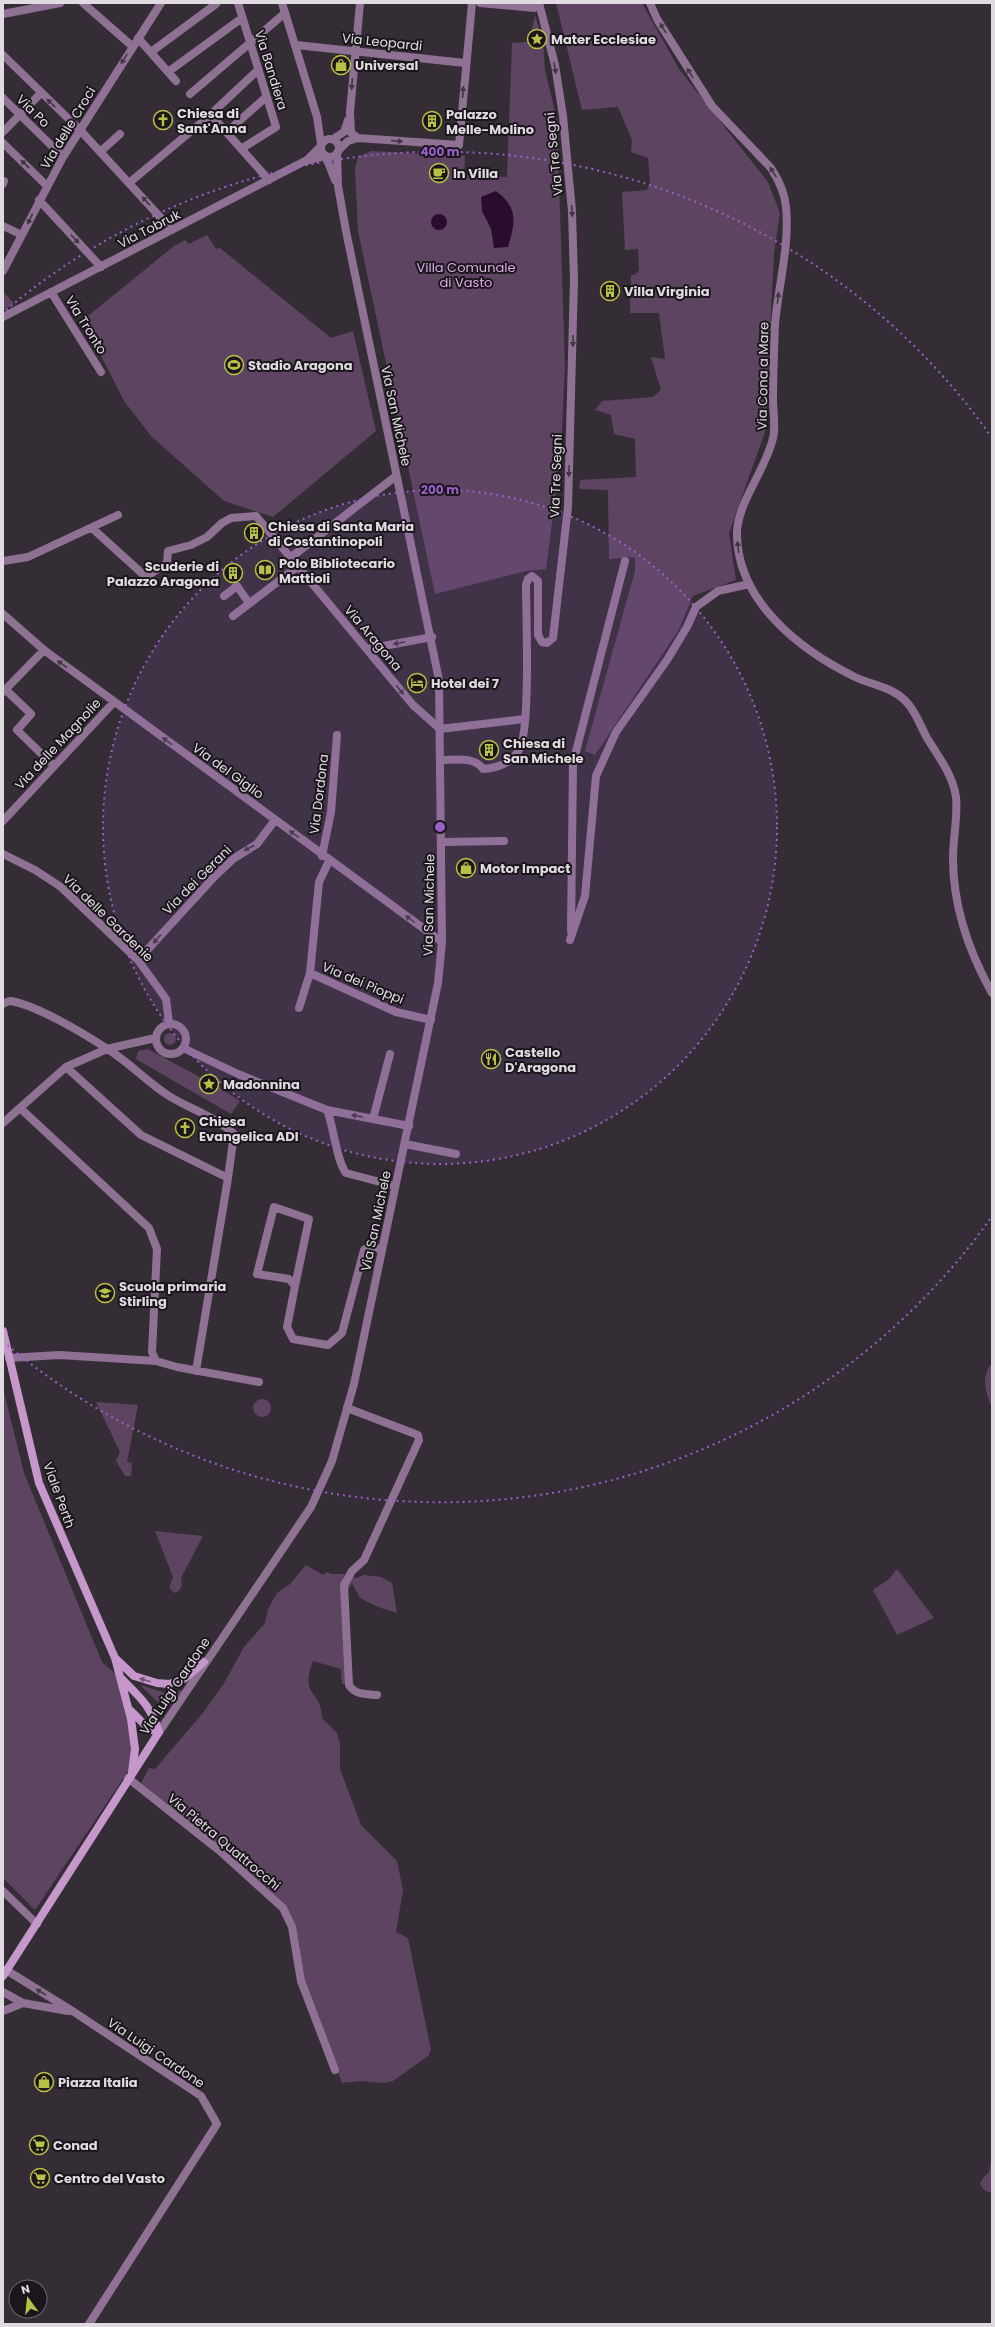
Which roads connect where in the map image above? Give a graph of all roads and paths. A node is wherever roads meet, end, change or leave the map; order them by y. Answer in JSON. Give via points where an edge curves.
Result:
{"nodes":[{"id":1,"x":60,"y":3,"type":"edge"},
{"id":2,"x":83,"y":3,"type":"edge"},
{"id":3,"x":161,"y":3,"type":"edge"},
{"id":4,"x":238,"y":3,"type":"edge"},
{"id":5,"x":282,"y":3,"type":"edge"},
{"id":6,"x":360,"y":3,"type":"edge"},
{"id":7,"x":472,"y":3,"type":"edge"},
{"id":8,"x":480,"y":3,"type":"edge"},
{"id":9,"x":534,"y":3,"type":"edge"},
{"id":10,"x":539,"y":3,"type":"edge"},
{"id":11,"x":650,"y":3,"type":"edge"},
{"id":12,"x":216,"y":4,"type":"dead end"},
{"id":13,"x":285,"y":12,"type":"junction"},
{"id":14,"x":3,"y":14,"type":"edge"},
{"id":15,"x":242,"y":18,"type":"junction"},
{"id":16,"x":138,"y":38,"type":"junction"},
{"id":17,"x":250,"y":42,"type":"junction"},
{"id":18,"x":296,"y":45,"type":"junction"},
{"id":19,"x":132,"y":46,"type":"junction"},
{"id":20,"x":151,"y":52,"type":"junction"},
{"id":21,"x":355,"y":52,"type":"junction"},
{"id":22,"x":3,"y":56,"type":"edge"},
{"id":23,"x":465,"y":63,"type":"junction"},
{"id":24,"x":258,"y":70,"type":"junction"},
{"id":25,"x":168,"y":72,"type":"junction"},
{"id":26,"x":176,"y":81,"type":"dead end"},
{"id":27,"x":41,"y":93,"type":"junction"},
{"id":28,"x":190,"y":94,"type":"dead end"},
{"id":29,"x":3,"y":98,"type":"edge"},
{"id":30,"x":266,"y":98,"type":"junction"},
{"id":31,"x":20,"y":114,"type":"junction"},
{"id":32,"x":210,"y":116,"type":"junction"},
{"id":33,"x":348,"y":126,"type":"junction"},
{"id":34,"x":80,"y":130,"type":"junction"},
{"id":35,"x":321,"y":131,"type":"junction"},
{"id":36,"x":3,"y":132,"type":"edge"},
{"id":37,"x":227,"y":132,"type":"junction"},
{"id":38,"x":120,"y":134,"type":"dead end"},
{"id":39,"x":358,"y":138,"type":"junction"},
{"id":40,"x":332,"y":139,"type":"junction"},
{"id":41,"x":3,"y":143,"type":"edge"},
{"id":42,"x":321,"y":146,"type":"junction"},
{"id":43,"x":242,"y":149,"type":"junction"},
{"id":44,"x":100,"y":152,"type":"junction"},
{"id":45,"x":338,"y":152,"type":"junction"},
{"id":46,"x":326,"y":156,"type":"junction"},
{"id":47,"x":63,"y":157,"type":"junction"},
{"id":48,"x":305,"y":161,"type":"junction"},
{"id":49,"x":269,"y":180,"type":"junction"},
{"id":50,"x":129,"y":184,"type":"junction"},
{"id":51,"x":47,"y":186,"type":"junction"},
{"id":52,"x":338,"y":186,"type":"junction"},
{"id":53,"x":39,"y":200,"type":"junction"},
{"id":54,"x":3,"y":226,"type":"edge"},
{"id":55,"x":172,"y":230,"type":"junction"},
{"id":56,"x":22,"y":235,"type":"junction"},
{"id":57,"x":101,"y":266,"type":"junction"},
{"id":58,"x":3,"y":271,"type":"edge"},
{"id":59,"x":51,"y":292,"type":"junction"},
{"id":60,"x":3,"y":317,"type":"edge"},
{"id":61,"x":101,"y":372,"type":"dead end"},
{"id":62,"x":396,"y":476,"type":"junction"},
{"id":63,"x":118,"y":515,"type":"dead end"},
{"id":64,"x":92,"y":528,"type":"junction"},
{"id":65,"x":290,"y":558,"type":"junction"},
{"id":66,"x":3,"y":561,"type":"edge"},
{"id":67,"x":625,"y":561,"type":"dead end"},
{"id":68,"x":297,"y":567,"type":"junction"},
{"id":69,"x":749,"y":584,"type":"junction"},
{"id":70,"x":224,"y":596,"type":"dead end"},
{"id":71,"x":249,"y":603,"type":"junction"},
{"id":72,"x":3,"y":614,"type":"edge"},
{"id":73,"x":233,"y":616,"type":"dead end"},
{"id":74,"x":432,"y":637,"type":"junction"},
{"id":75,"x":367,"y":649,"type":"junction"},
{"id":76,"x":44,"y":650,"type":"junction"},
{"id":77,"x":4,"y":690,"type":"edge"},
{"id":78,"x":114,"y":702,"type":"junction"},
{"id":79,"x":524,"y":719,"type":"junction"},
{"id":80,"x":440,"y":729,"type":"junction"},
{"id":81,"x":337,"y":736,"type":"dead end"},
{"id":82,"x":440,"y":760,"type":"junction"},
{"id":83,"x":54,"y":766,"type":"junction"},
{"id":84,"x":276,"y":820,"type":"junction"},
{"id":85,"x":3,"y":821,"type":"edge"},
{"id":86,"x":504,"y":841,"type":"dead end"},
{"id":87,"x":442,"y":842,"type":"junction"},
{"id":88,"x":3,"y":854,"type":"edge"},
{"id":89,"x":326,"y":858,"type":"junction"},
{"id":90,"x":442,"y":942,"type":"junction"},
{"id":91,"x":138,"y":960,"type":"junction"},
{"id":92,"x":310,"y":973,"type":"junction"},
{"id":93,"x":992,"y":993,"type":"edge"},
{"id":94,"x":3,"y":1004,"type":"edge"},
{"id":95,"x":299,"y":1008,"type":"dead end"},
{"id":96,"x":431,"y":1020,"type":"junction"},
{"id":97,"x":169,"y":1023,"type":"junction"},
{"id":98,"x":155,"y":1038,"type":"junction"},
{"id":99,"x":183,"y":1048,"type":"junction"},
{"id":100,"x":108,"y":1049,"type":"junction"},
{"id":101,"x":390,"y":1054,"type":"dead end"},
{"id":102,"x":66,"y":1067,"type":"junction"},
{"id":103,"x":20,"y":1108,"type":"junction"},
{"id":104,"x":327,"y":1110,"type":"junction"},
{"id":105,"x":373,"y":1119,"type":"junction"},
{"id":106,"x":3,"y":1123,"type":"edge"},
{"id":107,"x":409,"y":1126,"type":"junction"},
{"id":108,"x":405,"y":1144,"type":"junction"},
{"id":109,"x":456,"y":1154,"type":"dead end"},
{"id":110,"x":228,"y":1178,"type":"junction"},
{"id":111,"x":395,"y":1186,"type":"junction"},
{"id":112,"x":382,"y":1248,"type":"junction"},
{"id":113,"x":295,"y":1286,"type":"junction"},
{"id":114,"x":3,"y":1331,"type":"edge"},
{"id":115,"x":9,"y":1358,"type":"junction"},
{"id":116,"x":156,"y":1361,"type":"junction"},
{"id":117,"x":196,"y":1371,"type":"junction"},
{"id":118,"x":259,"y":1382,"type":"dead end"},
{"id":119,"x":347,"y":1408,"type":"junction"},
{"id":120,"x":115,"y":1658,"type":"junction"},
{"id":121,"x":204,"y":1662,"type":"junction"},
{"id":122,"x":120,"y":1678,"type":"junction"},
{"id":123,"x":377,"y":1694,"type":"dead end"},
{"id":124,"x":129,"y":1709,"type":"junction"},
{"id":125,"x":159,"y":1732,"type":"junction"},
{"id":126,"x":130,"y":1775,"type":"junction"},
{"id":127,"x":3,"y":1891,"type":"edge"},
{"id":128,"x":37,"y":1924,"type":"junction"},
{"id":129,"x":5,"y":1973,"type":"edge"},
{"id":130,"x":3,"y":1992,"type":"edge"},
{"id":131,"x":23,"y":2003,"type":"junction"},
{"id":132,"x":3,"y":2011,"type":"edge"},
{"id":133,"x":74,"y":2012,"type":"junction"},
{"id":134,"x":334,"y":2070,"type":"dead end"},
{"id":135,"x":89,"y":2324,"type":"edge"}],
"edges":[{"from":1,"to":14,"type":"street"},
{"from":2,"to":19,"type":"street"},
{"from":3,"to":16,"type":"street","name":"Via delle Croci"},
{"from":4,"to":15,"type":"street","name":"Via Bandiera"},
{"from":5,"to":13,"type":"street"},
{"from":6,"to":21,"type":"street"},
{"from":7,"to":23,"type":"street"},
{"from":8,"to":9,"type":"street","via":[[534,8]]},
{"from":10,"to":79,"type":"street","name":"Via Tre Segni","one_way":true,"via":[[555,65],[563,116],[572,211],[572,387],[568,507],[557,616],[553,638],[547,643],[542,642],[538,635],[538,581],[532,576],[526,585]]},
{"from":69,"to":11,"type":"street","name":"Via Cona a Mare","one_way":true,"via":[[739,557],[737,533],[741,513],[774,438],[775,323],[786,235],[786,203],[771,168],[712,106],[665,32]]},
{"from":12,"to":20,"type":"street"},
{"from":13,"to":17,"type":"street"},
{"from":13,"to":18,"type":"street"},
{"from":15,"to":17,"type":"street","name":"Via Bandiera"},
{"from":15,"to":25,"type":"street"},
{"from":16,"to":19,"type":"street","name":"Via delle Croci"},
{"from":16,"to":20,"type":"street"},
{"from":17,"to":24,"type":"street","name":"Via Bandiera"},
{"from":17,"to":28,"type":"street"},
{"from":18,"to":21,"type":"street","name":"Via Leopardi"},
{"from":18,"to":35,"type":"street"},
{"from":19,"to":34,"type":"street","name":"Via delle Croci","one_way":true},
{"from":20,"to":25,"type":"street"},
{"from":21,"to":23,"type":"street","name":"Via Leopardi"},
{"from":21,"to":33,"type":"street","one_way":true},
{"from":22,"to":27,"type":"street"},
{"from":39,"to":23,"type":"street","one_way":true,"via":[[459,145]]},
{"from":24,"to":30,"type":"street","name":"Via Bandiera"},
{"from":24,"to":32,"type":"street"},
{"from":25,"to":26,"type":"street"},
{"from":27,"to":31,"type":"street"},
{"from":34,"to":27,"type":"street","one_way":true},
{"from":29,"to":31,"type":"street","name":"Via Po"},
{"from":30,"to":37,"type":"street"},
{"from":30,"to":43,"type":"street","name":"Via Bandiera","via":[[276,127]]},
{"from":31,"to":36,"type":"street"},
{"from":31,"to":47,"type":"street","name":"Via Po"},
{"from":32,"to":37,"type":"street"},
{"from":32,"to":50,"type":"street"},
{"from":33,"to":39,"type":"street","via":[[351,133]]},
{"from":33,"to":40,"type":"street","via":[[342,134]]},
{"from":34,"to":44,"type":"street"},
{"from":34,"to":47,"type":"street","name":"Via delle Croci"},
{"from":35,"to":40,"type":"street"},
{"from":35,"to":42,"type":"street"},
{"from":37,"to":43,"type":"street"},
{"from":38,"to":44,"type":"street"},
{"from":39,"to":45,"type":"street","via":[[348,141]]},
{"from":40,"to":42,"type":"street","via":[[326,139]]},
{"from":40,"to":45,"type":"street","via":[[338,145]]},
{"from":51,"to":41,"type":"street","one_way":true},
{"from":42,"to":46,"type":"street"},
{"from":42,"to":48,"type":"street"},
{"from":43,"to":49,"type":"street"},
{"from":44,"to":50,"type":"street"},
{"from":45,"to":46,"type":"street","via":[[332,157]]},
{"from":45,"to":52,"type":"street","name":"Via San Michele"},
{"from":46,"to":48,"type":"street"},
{"from":46,"to":52,"type":"street","name":"Via San Michele"},
{"from":47,"to":51,"type":"street","name":"Via delle Croci"},
{"from":48,"to":49,"type":"street","name":"Via Tobruk"},
{"from":49,"to":55,"type":"street","name":"Via Tobruk"},
{"from":55,"to":50,"type":"street","one_way":true},
{"from":51,"to":53,"type":"street","name":"Via delle Croci"},
{"from":52,"to":62,"type":"street","name":"Via San Michele"},
{"from":53,"to":56,"type":"street","name":"Via delle Croci","one_way":true},
{"from":53,"to":57,"type":"street","one_way":true},
{"from":54,"to":56,"type":"street"},
{"from":55,"to":57,"type":"street","name":"Via Tobruk"},
{"from":56,"to":58,"type":"street","name":"Via delle Croci"},
{"from":57,"to":59,"type":"street","name":"Via Tobruk"},
{"from":59,"to":60,"type":"street","name":"Via Tobruk"},
{"from":59,"to":61,"type":"street","name":"Via Tronto"},
{"from":62,"to":65,"type":"street"},
{"from":62,"to":74,"type":"street","name":"Via San Michele"},
{"from":63,"to":64,"type":"street"},
{"from":64,"to":65,"type":"street","name":"Via Aragona","via":[[146,577],[167,563],[168,551],[191,545],[207,537],[222,523],[232,518],[256,516]]},
{"from":64,"to":66,"type":"street","via":[[28,557]]},
{"from":65,"to":68,"type":"street","name":"Via Aragona"},
{"from":67,"to":69,"type":"street","via":[[573,763],[570,940],[585,896],[596,776],[616,732],[687,628],[696,607],[718,591]]},
{"from":68,"to":71,"type":"street"},
{"from":68,"to":75,"type":"street","name":"Via Aragona"},
{"from":69,"to":93,"type":"street","name":"Via Cona a Mare","via":[[763,609],[810,649],[852,675],[900,695],[920,722],[953,784],[956,798],[953,878],[958,908],[962,926]]},
{"from":70,"to":71,"type":"street","via":[[237,586]]},
{"from":71,"to":73,"type":"street"},
{"from":72,"to":76,"type":"street","name":"Via del Giglio"},
{"from":74,"to":75,"type":"street","one_way":true},
{"from":74,"to":80,"type":"street","name":"Via San Michele","via":[[439,680]]},
{"from":75,"to":80,"type":"street","name":"Via Aragona","one_way":true,"via":[[413,705]]},
{"from":76,"to":77,"type":"street"},
{"from":78,"to":76,"type":"street","name":"Via del Giglio","one_way":true},
{"from":77,"to":83,"type":"street","via":[[31,714],[17,730]]},
{"from":78,"to":83,"type":"street","name":"Via delle Magnolie"},
{"from":84,"to":78,"type":"street","name":"Via del Giglio","one_way":true},
{"from":79,"to":80,"type":"street"},
{"from":79,"to":82,"type":"street","via":[[520,749],[505,764],[483,769],[476,762]]},
{"from":80,"to":82,"type":"street","name":"Via San Michele"},
{"from":81,"to":89,"type":"street","name":"Via Dordona"},
{"from":82,"to":87,"type":"street","name":"Via San Michele"},
{"from":83,"to":85,"type":"street","name":"Via delle Magnolie"},
{"from":89,"to":84,"type":"street","name":"Via del Giglio","one_way":true},
{"from":84,"to":91,"type":"street","name":"Via dei Gerani","one_way":true,"via":[[257,844],[233,859],[215,876]]},
{"from":86,"to":87,"type":"street"},
{"from":87,"to":90,"type":"street","name":"Via San Michele"},
{"from":88,"to":91,"type":"street","name":"Via delle Gardenie","via":[[61,887]]},
{"from":90,"to":89,"type":"street","name":"Via del Giglio","one_way":true},
{"from":89,"to":92,"type":"street","name":"Via Dordona","via":[[319,882]]},
{"from":90,"to":96,"type":"street","name":"Via San Michele"},
{"from":91,"to":97,"type":"street","name":"Via delle Gardenie","via":[[166,999]]},
{"from":92,"to":95,"type":"street","name":"Via Dordona"},
{"from":92,"to":96,"type":"street","name":"Via dei Pioppi","via":[[396,1012]]},
{"from":94,"to":100,"type":"street","via":[[12,1001],[33,1009]]},
{"from":96,"to":107,"type":"street","name":"Via San Michele"},
{"from":97,"to":98,"type":"street","via":[[159,1028]]},
{"from":97,"to":99,"type":"street","via":[[179,1026],[185,1033]]},
{"from":98,"to":99,"type":"street","via":[[158,1047],[165,1053],[175,1054]]},
{"from":98,"to":100,"type":"street"},
{"from":99,"to":104,"type":"street","via":[[238,1074]]},
{"from":100,"to":102,"type":"street"},
{"from":100,"to":110,"type":"street","via":[[149,1083],[186,1106],[225,1125],[234,1134]]},
{"from":101,"to":105,"type":"street"},
{"from":102,"to":103,"type":"street"},
{"from":102,"to":110,"type":"street","via":[[141,1135]]},
{"from":103,"to":106,"type":"street"},
{"from":103,"to":116,"type":"street","via":[[149,1228],[157,1249],[152,1352]]},
{"from":105,"to":104,"type":"street","one_way":true},
{"from":104,"to":111,"type":"street","via":[[333,1126],[341,1167],[346,1173]]},
{"from":105,"to":107,"type":"street"},
{"from":107,"to":108,"type":"street","name":"Via San Michele"},
{"from":108,"to":109,"type":"street"},
{"from":108,"to":111,"type":"street","name":"Via San Michele"},
{"from":110,"to":117,"type":"street"},
{"from":111,"to":112,"type":"street","name":"Via San Michele"},
{"from":112,"to":113,"type":"street","via":[[368,1247],[364,1250],[342,1333],[328,1345],[293,1339],[289,1334],[287,1327]]},
{"from":112,"to":119,"type":"street","name":"Via San Michele"},
{"from":113,"to":113,"type":"street","via":[[289,1279],[257,1274],[274,1207],[309,1219]]},
{"from":114,"to":115,"type":"main road","name":"Viale Perth"},
{"from":115,"to":116,"type":"street","via":[[59,1355]]},
{"from":115,"to":120,"type":"main road","name":"Viale Perth","via":[[39,1483]]},
{"from":116,"to":117,"type":"street"},
{"from":117,"to":118,"type":"street"},
{"from":119,"to":121,"type":"street","name":"Via Luigi Cardone","via":[[332,1461],[311,1507]]},
{"from":119,"to":123,"type":"street","via":[[418,1435],[419,1440],[364,1560],[352,1571],[344,1585],[348,1685],[361,1694]]},
{"from":121,"to":120,"type":"main road","name":"Viale Perth","one_way":true,"via":[[184,1679],[169,1684],[134,1676]]},
{"from":120,"to":122,"type":"main road","name":"Viale Perth"},
{"from":121,"to":125,"type":"street","name":"Via Luigi Cardone"},
{"from":122,"to":124,"type":"main road","name":"Viale Perth"},
{"from":122,"to":125,"type":"main road","via":[[146,1702]]},
{"from":124,"to":125,"type":"main road","name":"Viale Perth","via":[[148,1729]]},
{"from":124,"to":126,"type":"main road","name":"Viale Perth","via":[[135,1749]]},
{"from":125,"to":126,"type":"main road","name":"Via Luigi Cardone"},
{"from":126,"to":128,"type":"main road","name":"Via Luigi Cardone"},
{"from":126,"to":134,"type":"street","name":"Via Pietra Quattrocchi","via":[[283,1908],[292,1927],[301,1981]]},
{"from":127,"to":128,"type":"street"},
{"from":128,"to":129,"type":"main road","name":"Via Luigi Cardone"},
{"from":133,"to":129,"type":"street","name":"Via Luigi Cardone","one_way":true},
{"from":130,"to":131,"type":"street","name":"Via Luigi Cardone"},
{"from":131,"to":132,"type":"street"},
{"from":131,"to":133,"type":"street","name":"Via Luigi Cardone"},
{"from":133,"to":135,"type":"street","name":"Via Luigi Cardone","via":[[201,2096],[217,2124]]}]}
